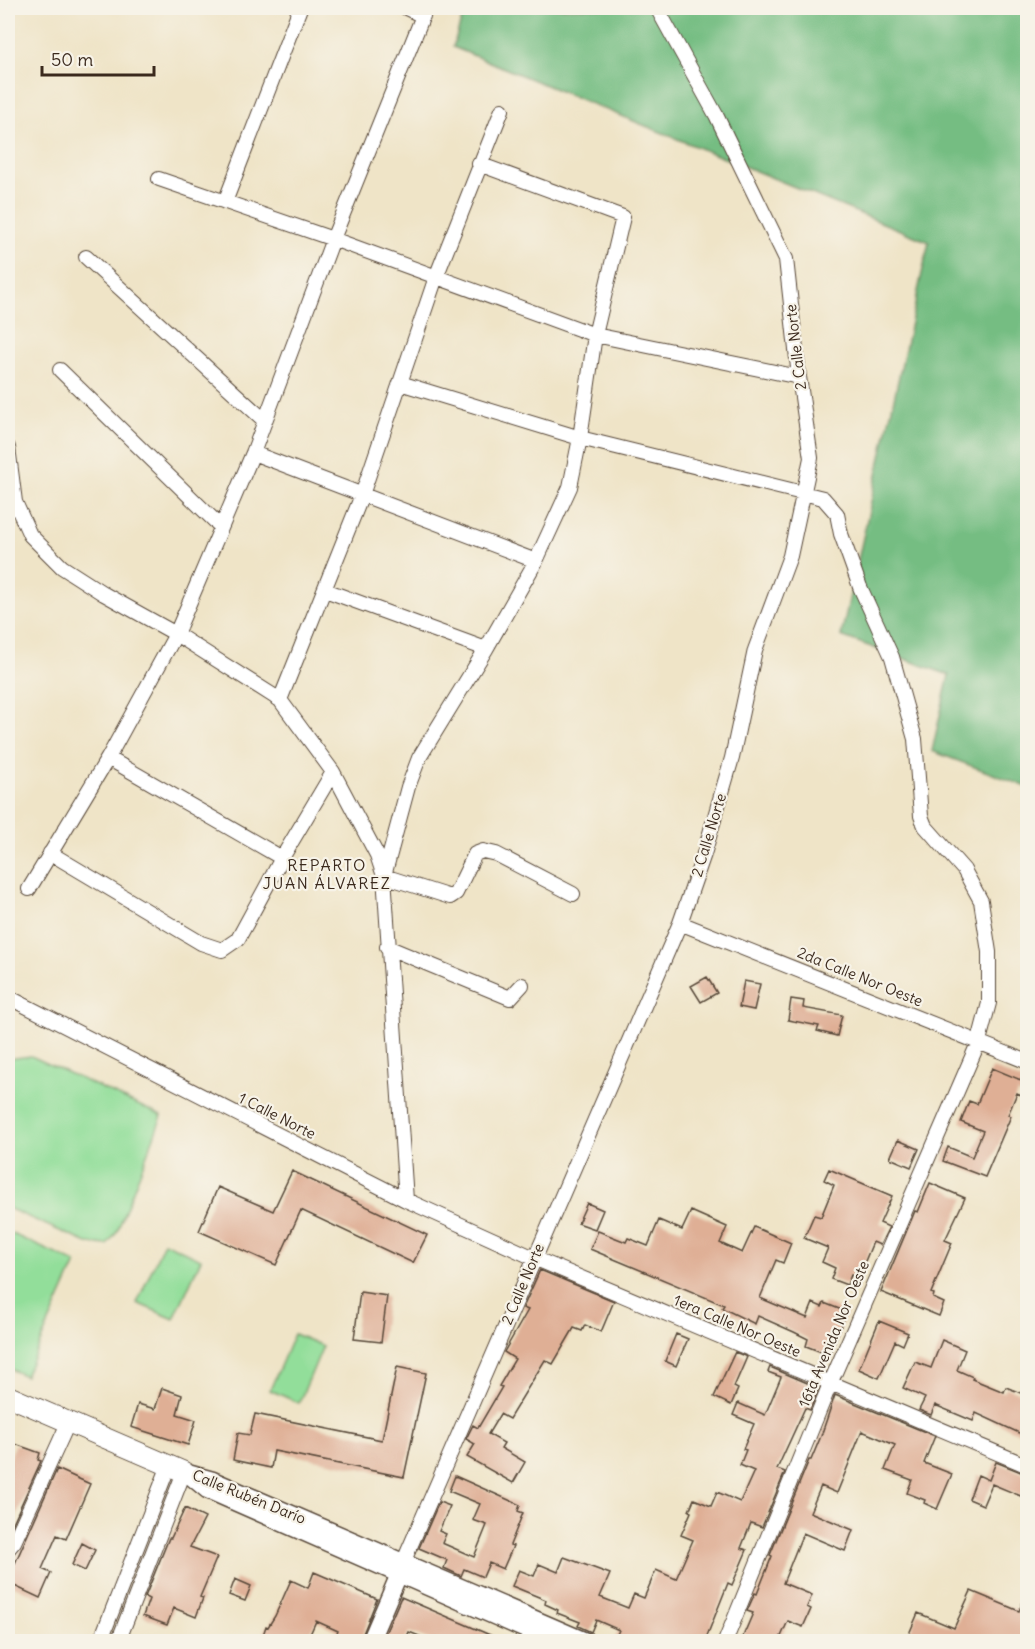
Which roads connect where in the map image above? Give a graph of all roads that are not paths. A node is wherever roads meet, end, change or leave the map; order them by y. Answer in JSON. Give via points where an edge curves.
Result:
{"nodes":[{"id":1,"x":300,"y":8,"type":"edge"},
{"id":2,"x":406,"y":8,"type":"edge"},
{"id":3,"x":657,"y":8,"type":"edge"},
{"id":4,"x":424,"y":12,"type":"edge"},
{"id":5,"x":502,"y":110,"type":"dead end"},
{"id":6,"x":479,"y":164,"type":"junction"},
{"id":7,"x":159,"y":179,"type":"dead end"},
{"id":8,"x":225,"y":202,"type":"junction"},
{"id":9,"x":333,"y":239,"type":"junction"},
{"id":10,"x":86,"y":257,"type":"dead end"},
{"id":11,"x":436,"y":278,"type":"junction"},
{"id":12,"x":595,"y":334,"type":"junction"},
{"id":13,"x":60,"y":370,"type":"dead end"},
{"id":14,"x":799,"y":377,"type":"junction"},
{"id":15,"x":400,"y":383,"type":"junction"},
{"id":16,"x":265,"y":421,"type":"junction"},
{"id":17,"x":580,"y":438,"type":"junction"},
{"id":18,"x":8,"y":447,"type":"edge"},
{"id":19,"x":253,"y":453,"type":"junction"},
{"id":20,"x":805,"y":494,"type":"junction"},
{"id":21,"x":362,"y":495,"type":"junction"},
{"id":22,"x":221,"y":527,"type":"junction"},
{"id":23,"x":536,"y":561,"type":"junction"},
{"id":24,"x":325,"y":590,"type":"junction"},
{"id":25,"x":176,"y":634,"type":"junction"},
{"id":26,"x":486,"y":649,"type":"junction"},
{"id":27,"x":280,"y":700,"type":"junction"},
{"id":28,"x":108,"y":758,"type":"junction"},
{"id":29,"x":333,"y":772,"type":"junction"},
{"id":30,"x":50,"y":853,"type":"junction"},
{"id":31,"x":282,"y":858,"type":"junction"},
{"id":32,"x":384,"y":876,"type":"junction"},
{"id":33,"x":29,"y":890,"type":"dead end"},
{"id":34,"x":573,"y":894,"type":"dead end"},
{"id":35,"x":680,"y":923,"type":"junction"},
{"id":36,"x":387,"y":947,"type":"junction"},
{"id":37,"x":522,"y":985,"type":"dead end"},
{"id":38,"x":8,"y":997,"type":"edge"},
{"id":39,"x":979,"y":1041,"type":"junction"},
{"id":40,"x":1028,"y":1062,"type":"edge"},
{"id":41,"x":406,"y":1200,"type":"junction"},
{"id":42,"x":534,"y":1258,"type":"junction"},
{"id":43,"x":831,"y":1384,"type":"junction"},
{"id":44,"x":8,"y":1396,"type":"edge"},
{"id":45,"x":69,"y":1421,"type":"junction"},
{"id":46,"x":1028,"y":1466,"type":"edge"},
{"id":47,"x":177,"y":1469,"type":"junction"},
{"id":48,"x":8,"y":1549,"type":"edge"},
{"id":49,"x":401,"y":1569,"type":"junction"},
{"id":50,"x":511,"y":1616,"type":"junction"},
{"id":51,"x":100,"y":1641,"type":"edge"},
{"id":52,"x":118,"y":1641,"type":"edge"},
{"id":53,"x":370,"y":1641,"type":"edge"},
{"id":54,"x":552,"y":1641,"type":"edge"},
{"id":55,"x":588,"y":1641,"type":"edge"},
{"id":56,"x":725,"y":1641,"type":"edge"}],
"edges":[{"from":1,"to":8,"type":"street"},
{"from":2,"to":4,"type":"street"},
{"from":3,"to":14,"type":"street","name":"2 Calle Norte","via":[[716,116],[786,259]]},
{"from":4,"to":9,"type":"street"},
{"from":5,"to":6,"type":"street"},
{"from":6,"to":11,"type":"street"},
{"from":6,"to":12,"type":"street","via":[[623,217]]},
{"from":7,"to":8,"type":"street"},
{"from":8,"to":9,"type":"street"},
{"from":9,"to":11,"type":"street"},
{"from":9,"to":16,"type":"street"},
{"from":10,"to":16,"type":"street"},
{"from":11,"to":12,"type":"street"},
{"from":11,"to":15,"type":"street"},
{"from":12,"to":14,"type":"street"},
{"from":12,"to":17,"type":"street"},
{"from":13,"to":22,"type":"street"},
{"from":14,"to":20,"type":"street","name":"2 Calle Norte","via":[[811,458]]},
{"from":15,"to":17,"type":"street","name":"16ta Avenida Nor Oeste"},
{"from":15,"to":21,"type":"street"},
{"from":16,"to":19,"type":"street"},
{"from":17,"to":20,"type":"street","name":"16ta Avenida Nor Oeste"},
{"from":17,"to":23,"type":"street","via":[[570,487]]},
{"from":18,"to":25,"type":"street","via":[[15,502],[30,535],[62,567]]},
{"from":19,"to":21,"type":"street"},
{"from":19,"to":22,"type":"street"},
{"from":20,"to":35,"type":"street","name":"2 Calle Norte","via":[[790,555],[755,650],[732,758]]},
{"from":20,"to":39,"type":"street","name":"16ta Avenida Nor Oeste","via":[[823,498],[837,514],[860,586],[892,657],[915,739],[925,826],[964,870],[981,901],[989,952],[989,1003]]},
{"from":21,"to":23,"type":"street"},
{"from":21,"to":24,"type":"street"},
{"from":22,"to":25,"type":"street"},
{"from":23,"to":26,"type":"street"},
{"from":24,"to":26,"type":"street"},
{"from":24,"to":27,"type":"street"},
{"from":25,"to":27,"type":"street"},
{"from":25,"to":28,"type":"street"},
{"from":26,"to":32,"type":"street","via":[[419,758]]},
{"from":27,"to":29,"type":"street"},
{"from":28,"to":30,"type":"street"},
{"from":28,"to":31,"type":"street"},
{"from":29,"to":31,"type":"street"},
{"from":29,"to":32,"type":"street"},
{"from":30,"to":31,"type":"street","via":[[201,943],[222,950],[238,939]]},
{"from":30,"to":33,"type":"street"},
{"from":32,"to":34,"type":"street","via":[[450,897],[456,893],[475,854],[483,851]]},
{"from":32,"to":36,"type":"street"},
{"from":35,"to":39,"type":"street","name":"2da Calle Nor Oeste"},
{"from":35,"to":42,"type":"street","name":"2 Calle Norte"},
{"from":36,"to":37,"type":"street","via":[[510,998]]},
{"from":36,"to":41,"type":"street"},
{"from":38,"to":41,"type":"street","name":"1 Calle Norte"},
{"from":39,"to":40,"type":"street","name":"2da Calle Nor Oeste"},
{"from":39,"to":43,"type":"street","name":"16ta Avenida Nor Oeste"},
{"from":41,"to":42,"type":"street","name":"1 Calle Norte"},
{"from":42,"to":43,"type":"street","name":"1era Calle Nor Oeste"},
{"from":42,"to":49,"type":"street","name":"2 Calle Norte"},
{"from":43,"to":46,"type":"street","name":"1era Calle Nor Oeste"},
{"from":43,"to":56,"type":"street","name":"16ta Avenida Nor Oeste"},
{"from":44,"to":45,"type":"main road"},
{"from":45,"to":47,"type":"main road"},
{"from":45,"to":48,"type":"street"},
{"from":47,"to":49,"type":"street","name":"Calle Rubén Darío","via":[[207,1490]]},
{"from":47,"to":51,"type":"street"},
{"from":47,"to":52,"type":"street"},
{"from":49,"to":50,"type":"street","name":"Calle Rubén Darío"},
{"from":49,"to":53,"type":"street","name":"2 Calle Norte"},
{"from":50,"to":54,"type":"street","name":"Calle Rubén Darío"},
{"from":50,"to":55,"type":"street","name":"Calle Rubén Darío"}]}
